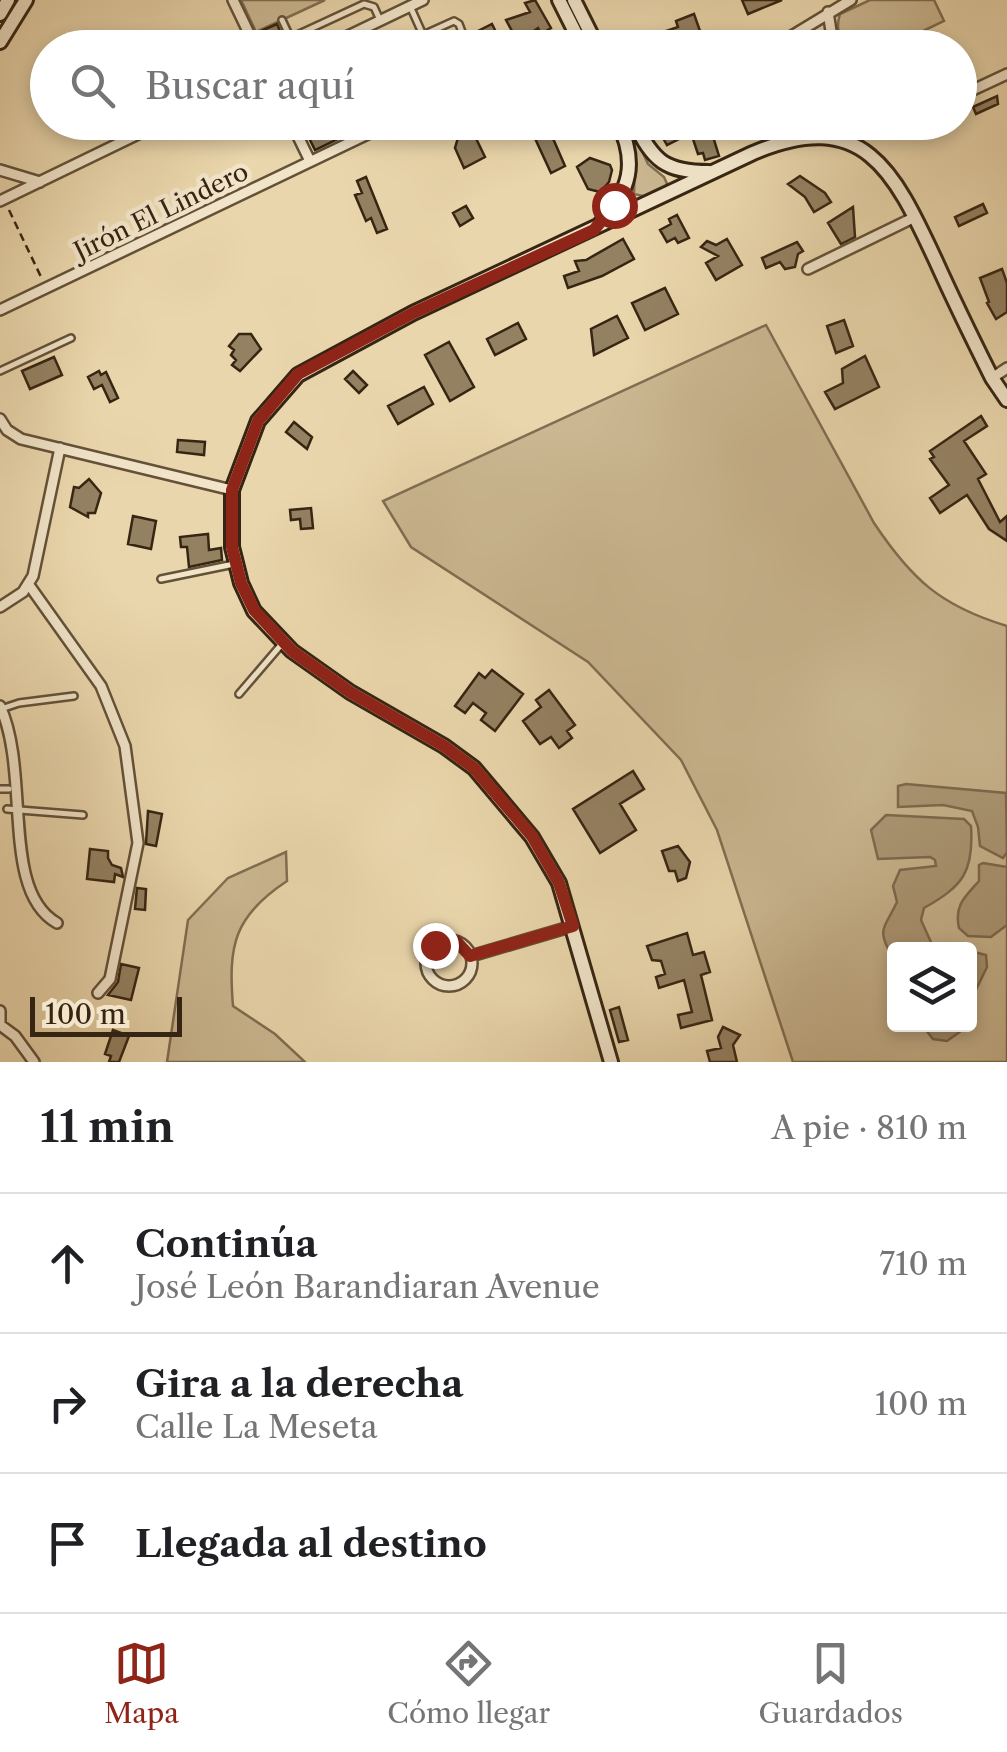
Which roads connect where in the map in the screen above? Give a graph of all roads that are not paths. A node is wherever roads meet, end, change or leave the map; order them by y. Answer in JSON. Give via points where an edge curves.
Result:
{"nodes":[{"id":1,"x":8,"y":0,"type":"edge"},
{"id":2,"x":26,"y":0,"type":"edge"},
{"id":3,"x":233,"y":0,"type":"edge"},
{"id":4,"x":423,"y":0,"type":"edge"},
{"id":5,"x":563,"y":0,"type":"edge"},
{"id":6,"x":851,"y":0,"type":"edge"},
{"id":7,"x":410,"y":6,"type":"junction"},
{"id":8,"x":828,"y":12,"type":"junction"},
{"id":9,"x":0,"y":14,"type":"edge"},
{"id":10,"x":282,"y":20,"type":"dead end"},
{"id":11,"x":380,"y":20,"type":"junction"},
{"id":12,"x":247,"y":30,"type":"edge"},
{"id":13,"x":288,"y":30,"type":"edge"},
{"id":14,"x":308,"y":30,"type":"edge"},
{"id":15,"x":360,"y":30,"type":"edge"},
{"id":16,"x":421,"y":30,"type":"edge"},
{"id":17,"x":434,"y":30,"type":"edge"},
{"id":18,"x":461,"y":30,"type":"edge"},
{"id":19,"x":579,"y":30,"type":"edge"},
{"id":20,"x":800,"y":30,"type":"edge"},
{"id":21,"x":831,"y":30,"type":"edge"},
{"id":22,"x":0,"y":42,"type":"edge"},
{"id":23,"x":1007,"y":74,"type":"edge"},
{"id":24,"x":977,"y":88,"type":"edge"},
{"id":25,"x":126,"y":140,"type":"edge"},
{"id":26,"x":300,"y":140,"type":"edge"},
{"id":27,"x":355,"y":140,"type":"edge"},
{"id":28,"x":626,"y":140,"type":"edge"},
{"id":29,"x":644,"y":140,"type":"edge"},
{"id":30,"x":787,"y":140,"type":"edge"},
{"id":31,"x":837,"y":140,"type":"edge"},
{"id":32,"x":310,"y":161,"type":"junction"},
{"id":33,"x":670,"y":167,"type":"junction"},
{"id":34,"x":0,"y":170,"type":"edge"},
{"id":35,"x":717,"y":172,"type":"junction"},
{"id":36,"x":628,"y":178,"type":"junction"},
{"id":37,"x":40,"y":182,"type":"junction"},
{"id":38,"x":667,"y":196,"type":"junction"},
{"id":39,"x":2,"y":200,"type":"edge"},
{"id":40,"x":643,"y":207,"type":"junction"},
{"id":41,"x":915,"y":217,"type":"junction"},
{"id":42,"x":594,"y":230,"type":"junction"},
{"id":43,"x":808,"y":269,"type":"dead end"},
{"id":44,"x":0,"y":310,"type":"edge"},
{"id":45,"x":70,"y":338,"type":"dead end"},
{"id":46,"x":1007,"y":368,"type":"edge"},
{"id":47,"x":0,"y":371,"type":"edge"},
{"id":48,"x":992,"y":378,"type":"junction"},
{"id":49,"x":1007,"y":400,"type":"edge"},
{"id":50,"x":0,"y":419,"type":"edge"},
{"id":51,"x":60,"y":448,"type":"junction"},
{"id":52,"x":232,"y":490,"type":"junction"},
{"id":53,"x":237,"y":564,"type":"junction"},
{"id":54,"x":161,"y":579,"type":"dead end"},
{"id":55,"x":29,"y":585,"type":"junction"},
{"id":56,"x":0,"y":607,"type":"edge"},
{"id":57,"x":282,"y":643,"type":"junction"},
{"id":58,"x":239,"y":694,"type":"dead end"},
{"id":59,"x":74,"y":696,"type":"dead end"},
{"id":60,"x":1,"y":708,"type":"edge"},
{"id":61,"x":5,"y":789,"type":"edge"},
{"id":62,"x":8,"y":809,"type":"junction"},
{"id":63,"x":84,"y":815,"type":"dead end"},
{"id":64,"x":6,"y":828,"type":"dead end"},
{"id":65,"x":22,"y":897,"type":"dead end"},
{"id":66,"x":57,"y":924,"type":"dead end"},
{"id":67,"x":573,"y":926,"type":"junction"},
{"id":68,"x":470,"y":956,"type":"junction"},
{"id":69,"x":98,"y":993,"type":"dead end"},
{"id":70,"x":0,"y":1011,"type":"edge"},
{"id":71,"x":0,"y":1026,"type":"edge"},
{"id":72,"x":34,"y":1062,"type":"edge"},
{"id":73,"x":611,"y":1062,"type":"edge"}],
"edges":[{"from":1,"to":9,"type":"street"},
{"from":2,"to":22,"type":"street"},
{"from":3,"to":12,"type":"street"},
{"from":4,"to":7,"type":"street"},
{"from":5,"to":19,"type":"street"},
{"from":6,"to":8,"type":"street"},
{"from":7,"to":11,"type":"street"},
{"from":7,"to":16,"type":"lane"},
{"from":8,"to":20,"type":"street"},
{"from":8,"to":21,"type":"street"},
{"from":10,"to":13,"type":"lane"},
{"from":11,"to":14,"type":"lane","via":[[374,6],[364,4]]},
{"from":11,"to":15,"type":"street"},
{"from":17,"to":18,"type":"lane","via":[[454,21]]},
{"from":23,"to":24,"type":"street"},
{"from":25,"to":37,"type":"street"},
{"from":26,"to":32,"type":"street"},
{"from":27,"to":32,"type":"street","name":"Jirón El Lindero"},
{"from":28,"to":36,"type":"street"},
{"from":29,"to":33,"type":"street"},
{"from":30,"to":35,"type":"street"},
{"from":31,"to":41,"type":"street","via":[[876,159]]},
{"from":32,"to":44,"type":"street","name":"Jirón El Lindero"},
{"from":33,"to":35,"type":"street"},
{"from":33,"to":38,"type":"street","via":[[674,185]]},
{"from":34,"to":37,"type":"street"},
{"from":35,"to":38,"type":"street"},
{"from":36,"to":40,"type":"street","via":[[629,198]]},
{"from":36,"to":42,"type":"street"},
{"from":37,"to":39,"type":"street"},
{"from":38,"to":40,"type":"street"},
{"from":40,"to":42,"type":"street"},
{"from":41,"to":43,"type":"street"},
{"from":41,"to":48,"type":"street"},
{"from":42,"to":52,"type":"street","via":[[298,374],[258,421]]},
{"from":45,"to":47,"type":"lane"},
{"from":46,"to":48,"type":"street"},
{"from":48,"to":49,"type":"street"},
{"from":50,"to":51,"type":"street","via":[[16,437]]},
{"from":51,"to":52,"type":"street"},
{"from":51,"to":55,"type":"street"},
{"from":52,"to":53,"type":"street"},
{"from":53,"to":54,"type":"lane"},
{"from":53,"to":57,"type":"street","via":[[254,610]]},
{"from":55,"to":56,"type":"street"},
{"from":55,"to":69,"type":"street","via":[[101,686],[125,746],[138,843],[110,979]]},
{"from":57,"to":58,"type":"lane"},
{"from":57,"to":67,"type":"street","via":[[474,768],[532,836],[559,883]]},
{"from":59,"to":60,"type":"lane"},
{"from":60,"to":61,"type":"street","via":[[8,722]]},
{"from":61,"to":62,"type":"street"},
{"from":62,"to":63,"type":"lane"},
{"from":62,"to":64,"type":"street"},
{"from":65,"to":66,"type":"street"},
{"from":67,"to":68,"type":"street"},
{"from":67,"to":73,"type":"street"},
{"from":68,"to":68,"type":"street","via":[[456,941],[442,941],[427,956],[428,971],[437,983],[452,986],[470,972]]},
{"from":70,"to":71,"type":"street"},
{"from":71,"to":72,"type":"street"}]}
